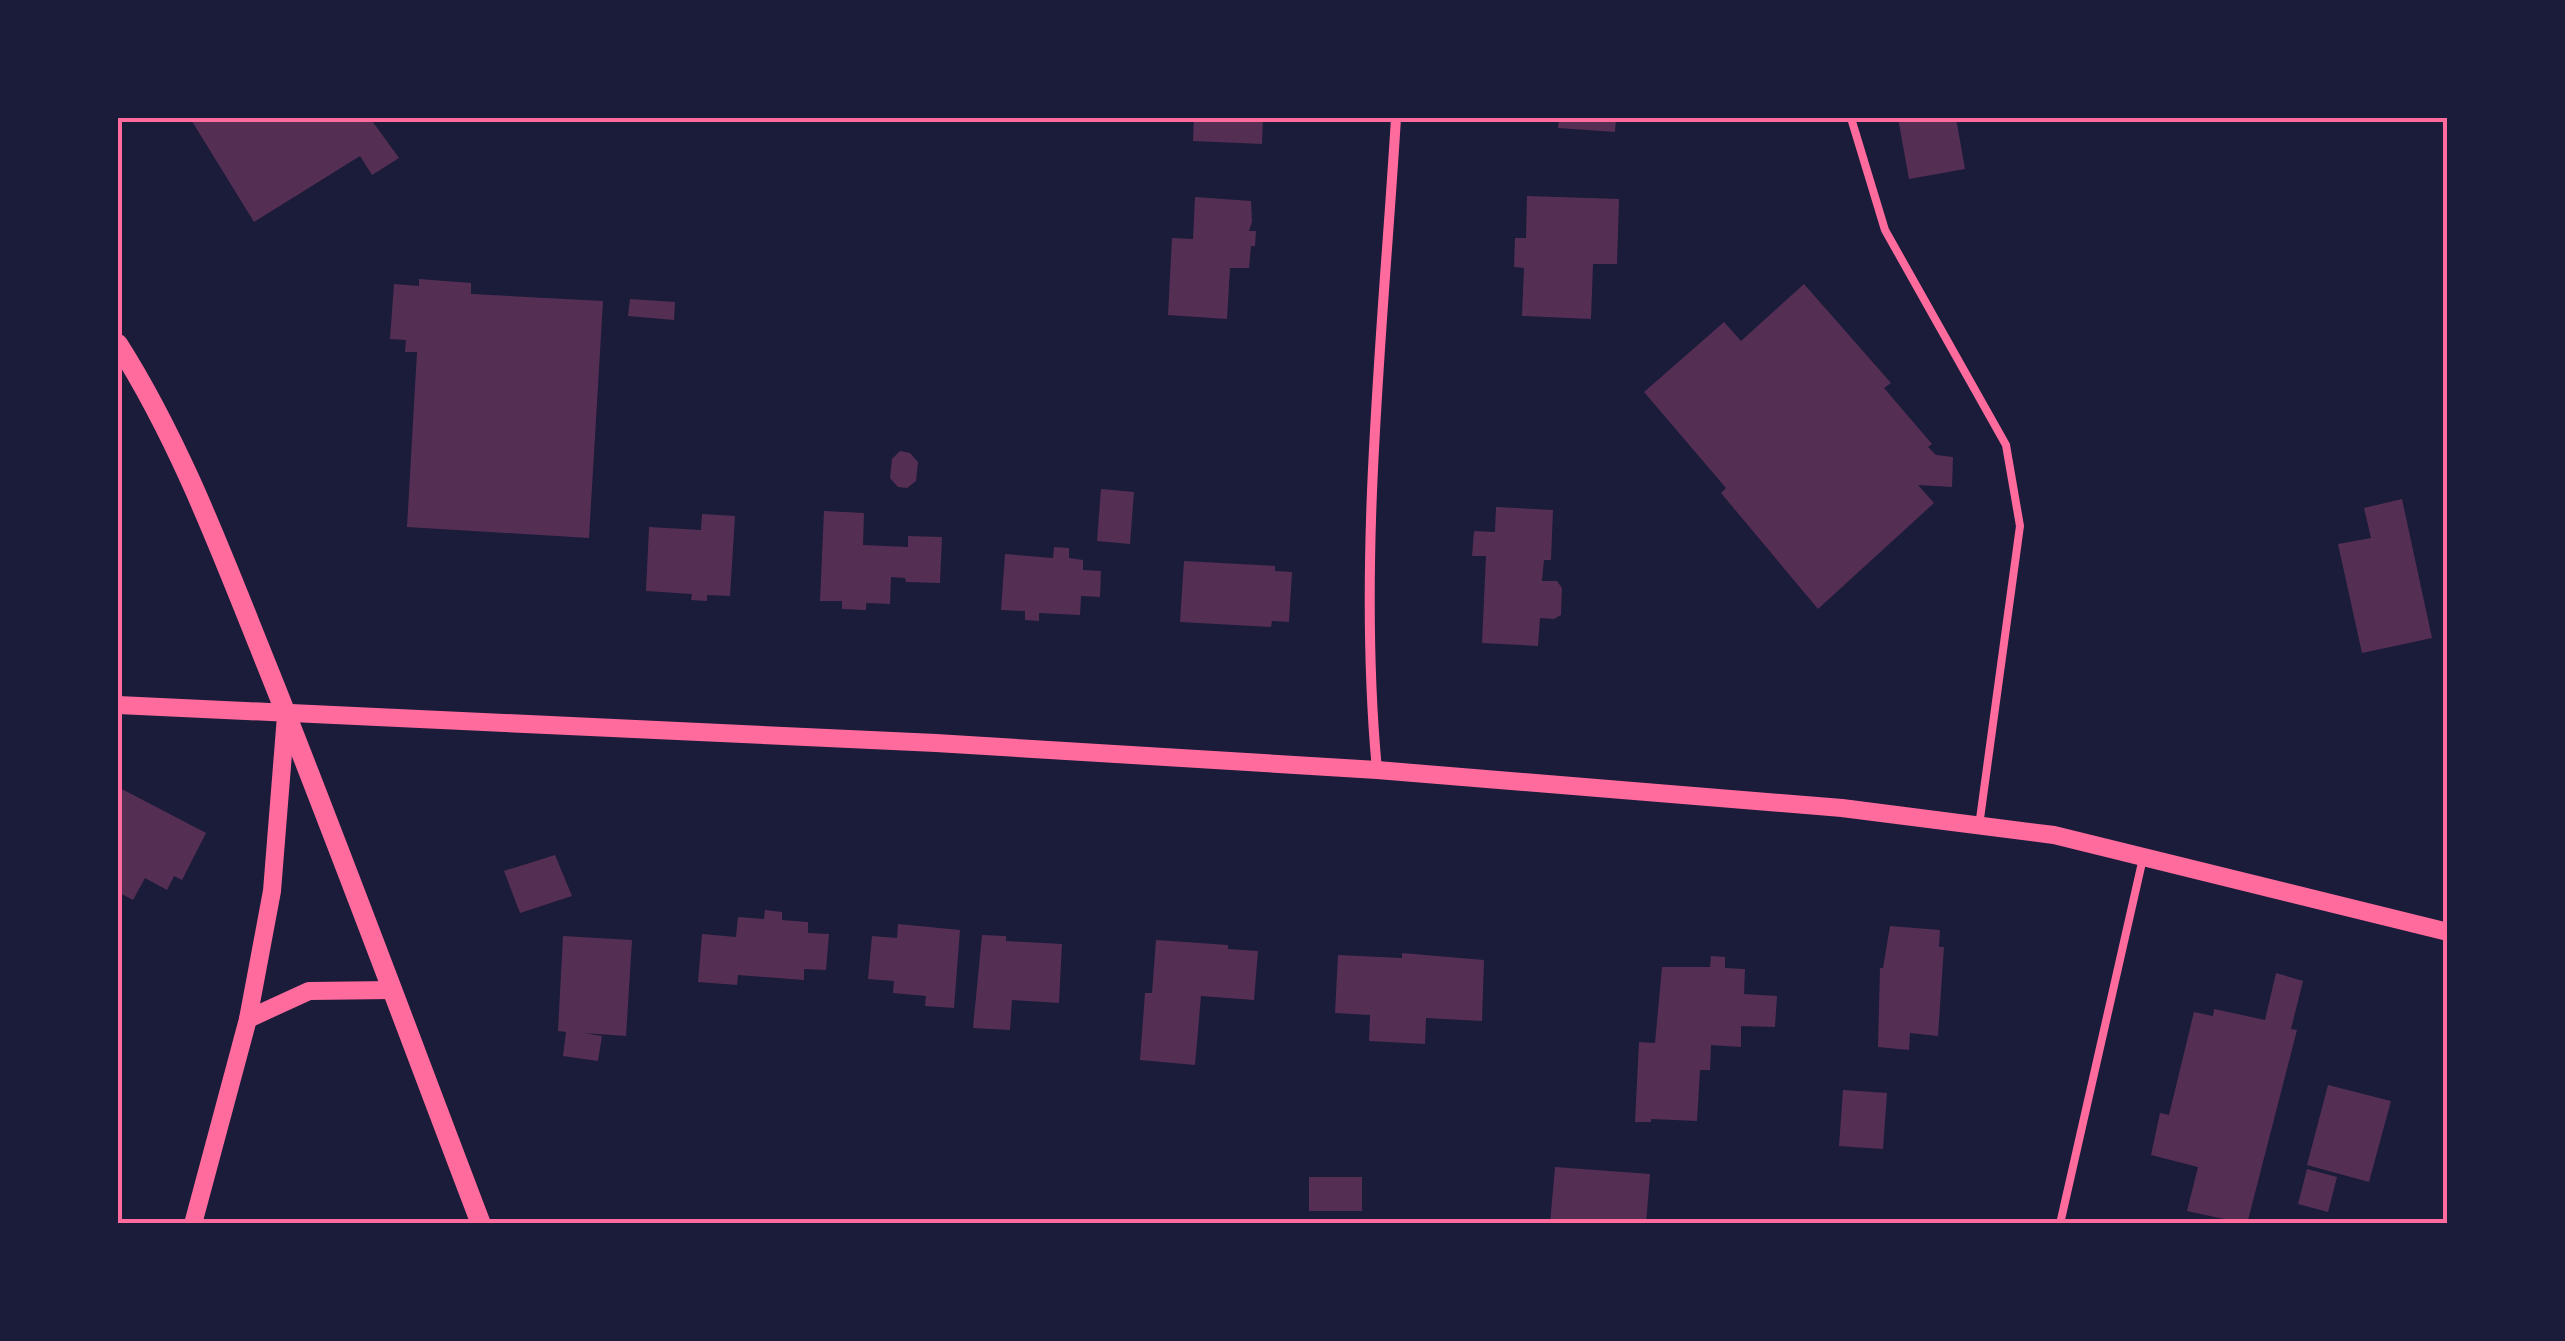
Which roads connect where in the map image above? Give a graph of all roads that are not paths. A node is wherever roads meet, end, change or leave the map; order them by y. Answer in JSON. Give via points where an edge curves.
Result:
{"nodes":[{"id":1,"x":1396,"y":118,"type":"edge"},
{"id":2,"x":1851,"y":118,"type":"edge"},
{"id":3,"x":118,"y":344,"type":"edge"},
{"id":4,"x":118,"y":706,"type":"edge"},
{"id":5,"x":286,"y":715,"type":"junction"},
{"id":6,"x":1378,"y":770,"type":"junction"},
{"id":7,"x":1978,"y":826,"type":"junction"},
{"id":8,"x":2143,"y":858,"type":"junction"},
{"id":9,"x":2448,"y":932,"type":"edge"},
{"id":10,"x":392,"y":990,"type":"junction"},
{"id":11,"x":248,"y":1019,"type":"junction"},
{"id":12,"x":193,"y":1224,"type":"edge"},
{"id":13,"x":481,"y":1224,"type":"edge"},
{"id":14,"x":2060,"y":1224,"type":"edge"}],
"edges":[{"from":1,"to":6,"type":"street","via":[[1374,480],[1369,682]]},
{"from":2,"to":7,"type":"lane","via":[[1884,230],[2006,445],[2015,493],[2020,526]]},
{"from":3,"to":5,"type":"main road","via":[[210,526]]},
{"from":4,"to":5,"type":"street"},
{"from":5,"to":6,"type":"street"},
{"from":5,"to":10,"type":"main road"},
{"from":5,"to":11,"type":"street","via":[[272,891]]},
{"from":6,"to":7,"type":"street","via":[[1842,808]]},
{"from":7,"to":8,"type":"street","via":[[2054,835]]},
{"from":8,"to":9,"type":"street"},
{"from":8,"to":14,"type":"lane"},
{"from":10,"to":11,"type":"street","via":[[309,991]]},
{"from":10,"to":13,"type":"main road"},
{"from":11,"to":12,"type":"street"}]}
